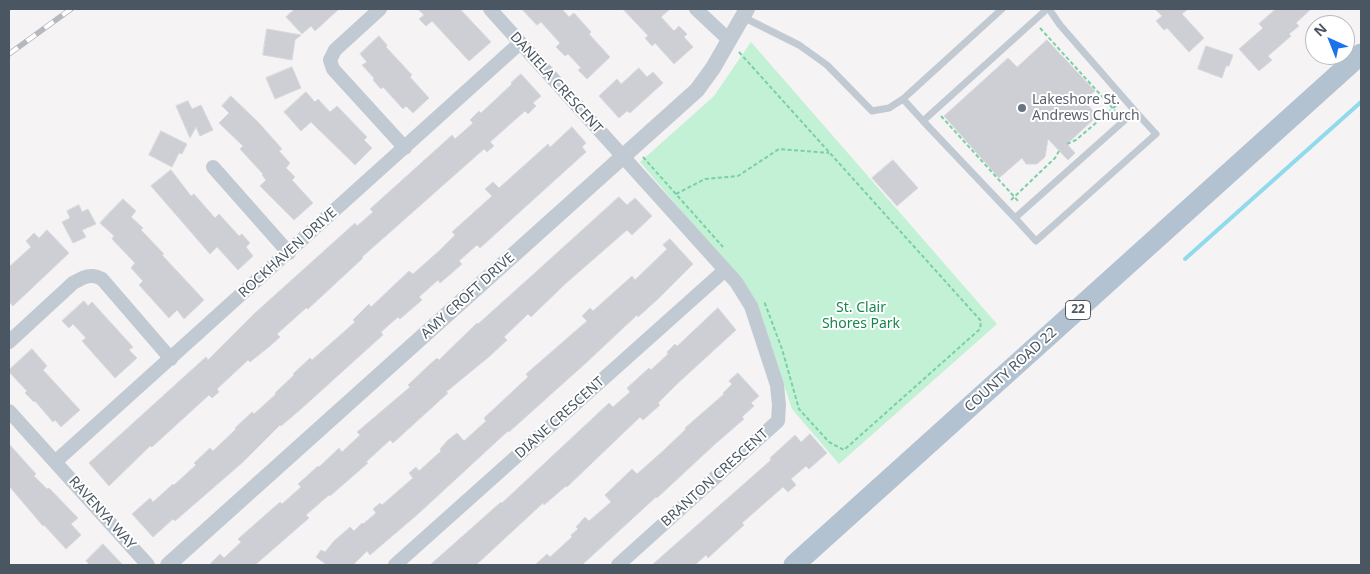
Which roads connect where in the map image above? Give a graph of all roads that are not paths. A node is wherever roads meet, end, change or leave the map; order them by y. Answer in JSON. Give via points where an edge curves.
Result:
{"nodes":[{"id":1,"x":380,"y":9,"type":"edge"},
{"id":2,"x":490,"y":9,"type":"edge"},
{"id":3,"x":696,"y":9,"type":"edge"},
{"id":4,"x":1002,"y":9,"type":"edge"},
{"id":5,"x":1048,"y":9,"type":"edge"},
{"id":6,"x":745,"y":13,"type":"edge"},
{"id":7,"x":729,"y":40,"type":"junction"},
{"id":8,"x":520,"y":43,"type":"junction"},
{"id":9,"x":1361,"y":54,"type":"edge"},
{"id":10,"x":903,"y":99,"type":"junction"},
{"id":11,"x":1135,"y":111,"type":"junction"},
{"id":12,"x":923,"y":121,"type":"junction"},
{"id":13,"x":405,"y":148,"type":"junction"},
{"id":14,"x":623,"y":156,"type":"junction"},
{"id":15,"x":213,"y":167,"type":"dead end"},
{"id":16,"x":1015,"y":218,"type":"junction"},
{"id":17,"x":288,"y":253,"type":"junction"},
{"id":18,"x":725,"y":270,"type":"junction"},
{"id":19,"x":9,"y":342,"type":"edge"},
{"id":20,"x":171,"y":359,"type":"junction"},
{"id":21,"x":9,"y":411,"type":"edge"},
{"id":22,"x":55,"y":462,"type":"junction"},
{"id":23,"x":148,"y":565,"type":"edge"},
{"id":24,"x":168,"y":565,"type":"edge"},
{"id":25,"x":396,"y":565,"type":"edge"},
{"id":26,"x":618,"y":565,"type":"edge"},
{"id":27,"x":794,"y":565,"type":"edge"}],
"edges":[{"from":1,"to":13,"type":"street","via":[[335,50],[330,60],[333,69]]},
{"from":2,"to":8,"type":"street","name":"DANIELA CRESCENT"},
{"from":3,"to":7,"type":"street"},
{"from":4,"to":10,"type":"lane"},
{"from":5,"to":11,"type":"lane"},
{"from":5,"to":12,"type":"lane"},
{"from":6,"to":7,"type":"street","name":"AMY CROFT DRIVE"},
{"from":6,"to":10,"type":"lane","via":[[827,65],[872,111],[889,108]]},
{"from":7,"to":14,"type":"street","name":"AMY CROFT DRIVE","via":[[698,90]]},
{"from":8,"to":13,"type":"street","name":"ROCKHAVEN DRIVE"},
{"from":8,"to":14,"type":"street","name":"DANIELA CRESCENT"},
{"from":9,"to":27,"type":"main road","name":"COUNTY ROAD 22","number":"22"},
{"from":10,"to":12,"type":"lane"},
{"from":11,"to":16,"type":"lane"},
{"from":11,"to":16,"type":"lane","via":[[1156,134],[1036,241]]},
{"from":12,"to":16,"type":"lane"},
{"from":13,"to":17,"type":"street","name":"ROCKHAVEN DRIVE"},
{"from":14,"to":18,"type":"street","name":"BRANTON CRESCENT"},
{"from":14,"to":24,"type":"street","name":"AMY CROFT DRIVE"},
{"from":15,"to":17,"type":"street"},
{"from":17,"to":20,"type":"street","name":"ROCKHAVEN DRIVE"},
{"from":18,"to":25,"type":"street","name":"DIANE CRESCENT"},
{"from":18,"to":26,"type":"street","name":"BRANTON CRESCENT","via":[[751,306],[777,385],[778,421]]},
{"from":19,"to":20,"type":"street","via":[[73,283],[95,275],[102,279]]},
{"from":20,"to":22,"type":"street","name":"ROCKHAVEN DRIVE"},
{"from":21,"to":22,"type":"street","name":"RAVENYA WAY"},
{"from":22,"to":23,"type":"street","name":"RAVENYA WAY"}]}
